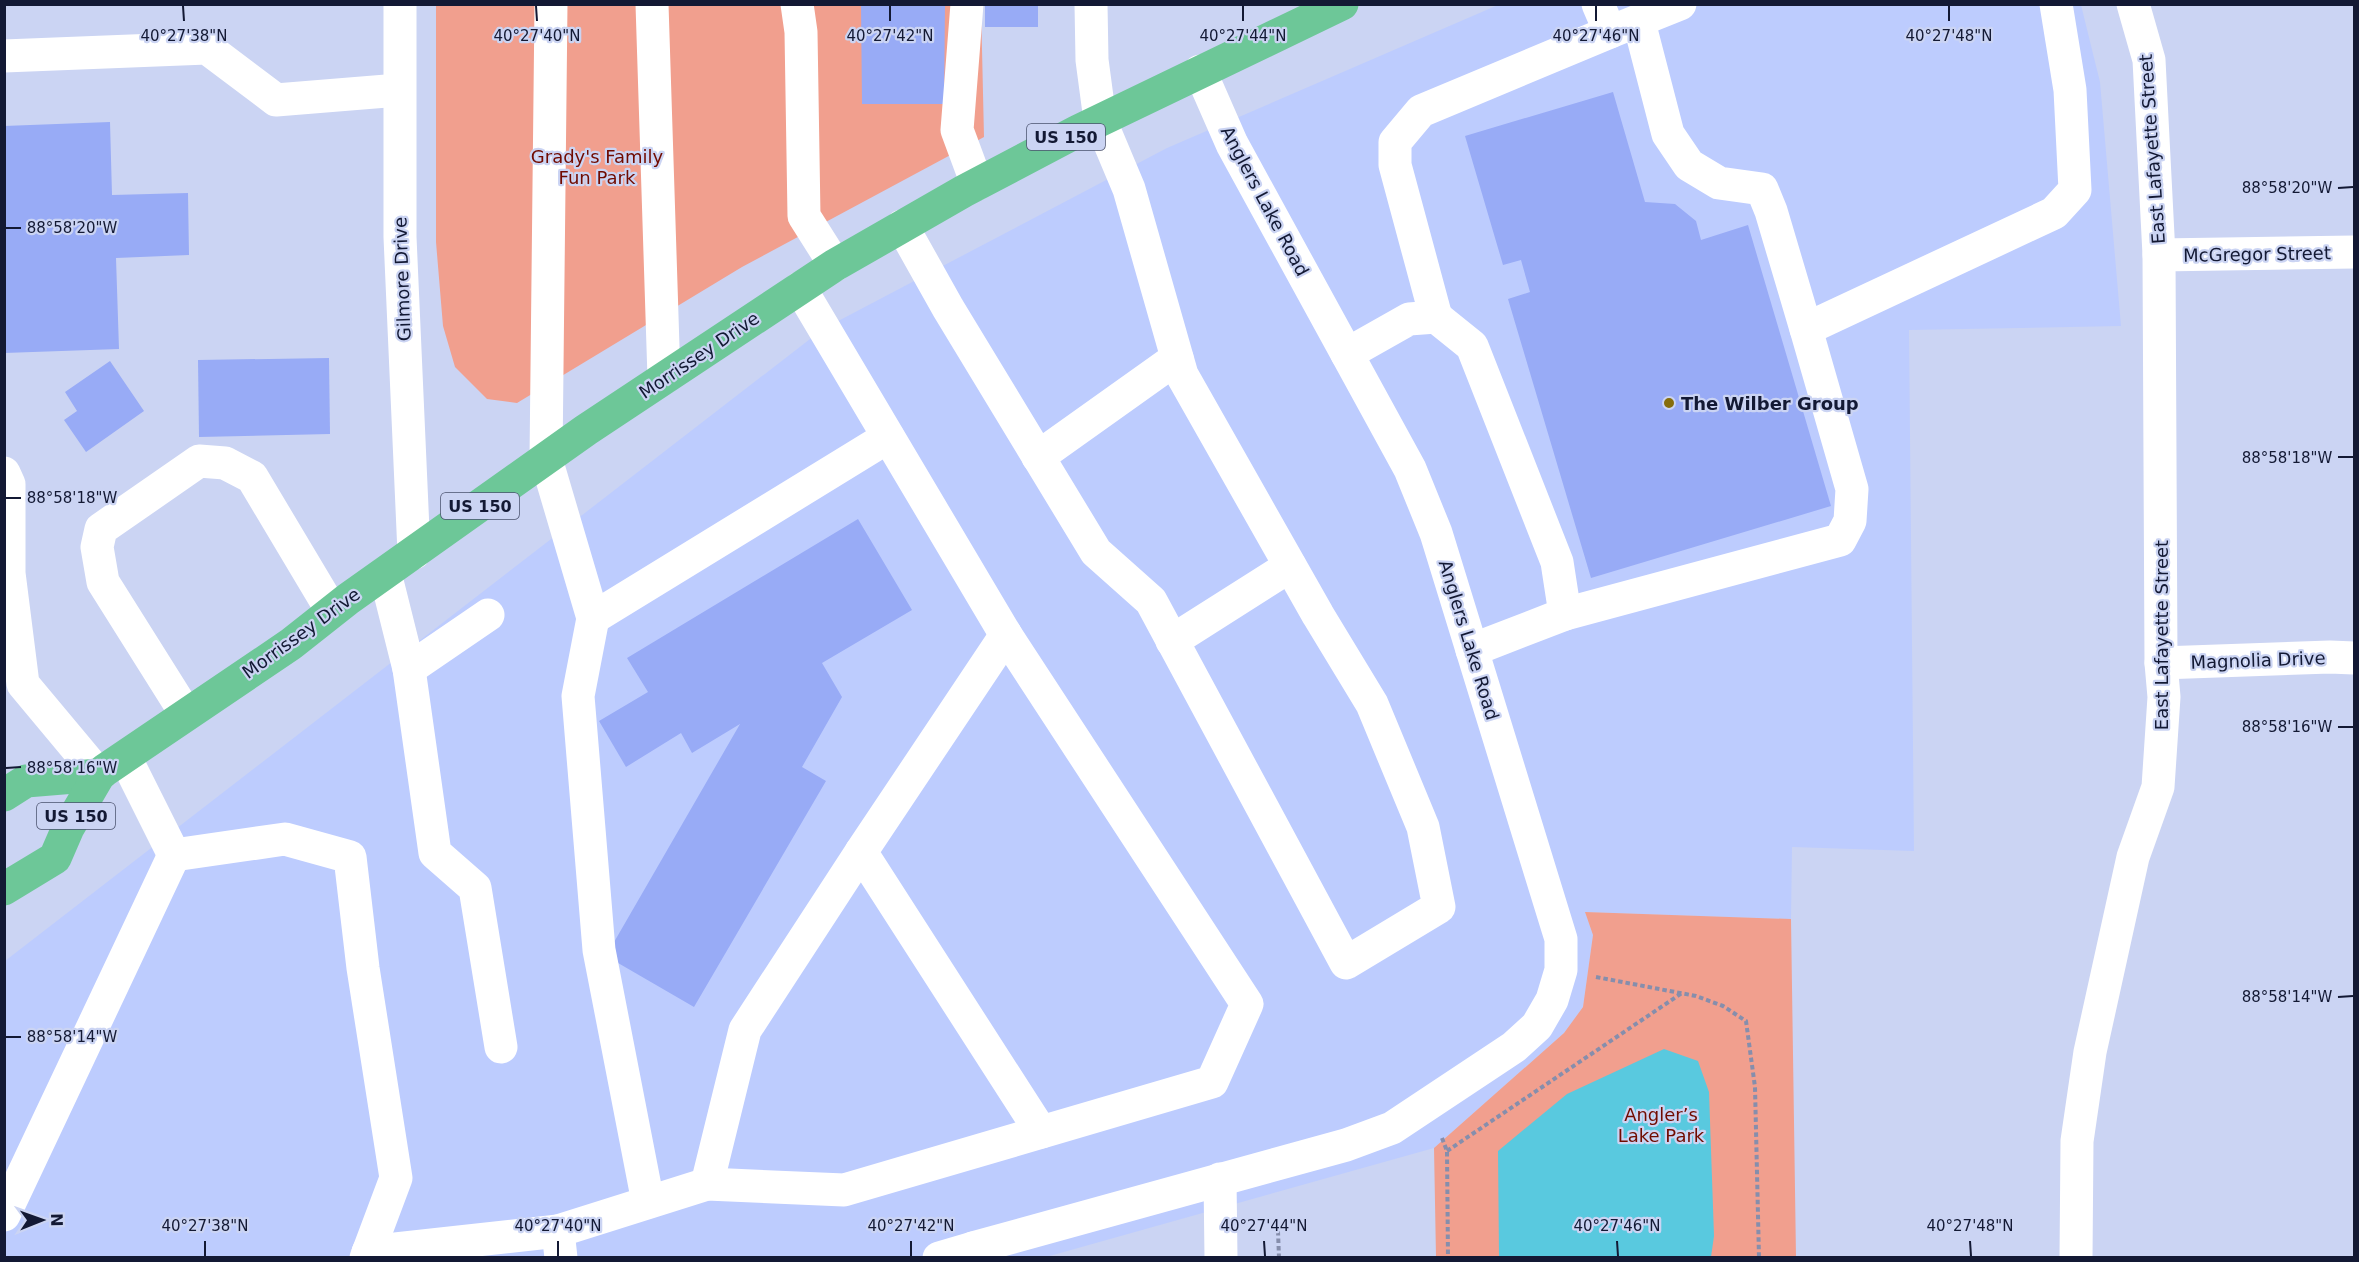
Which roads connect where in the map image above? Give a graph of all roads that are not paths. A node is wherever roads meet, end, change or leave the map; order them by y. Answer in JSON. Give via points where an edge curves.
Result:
{"nodes":[{"id":1,"x":400,"y":4,"type":"edge"},
{"id":2,"x":551,"y":4,"type":"edge"},
{"id":3,"x":652,"y":4,"type":"edge"},
{"id":4,"x":967,"y":4,"type":"edge"},
{"id":5,"x":1091,"y":4,"type":"edge"},
{"id":6,"x":1342,"y":4,"type":"edge"},
{"id":7,"x":1680,"y":4,"type":"edge"},
{"id":8,"x":2056,"y":5,"type":"edge"},
{"id":9,"x":2135,"y":5,"type":"edge"},
{"id":10,"x":803,"y":14,"type":"edge"},
{"id":11,"x":1616,"y":19,"type":"edge"},
{"id":12,"x":4,"y":57,"type":"edge"},
{"id":13,"x":1200,"y":71,"type":"junction"},
{"id":14,"x":399,"y":90,"type":"junction"},
{"id":15,"x":1100,"y":120,"type":"junction"},
{"id":16,"x":977,"y":184,"type":"junction"},
{"id":17,"x":902,"y":226,"type":"junction"},
{"id":18,"x":2355,"y":252,"type":"edge"},
{"id":19,"x":2159,"y":255,"type":"junction"},
{"id":20,"x":835,"y":266,"type":"junction"},
{"id":21,"x":800,"y":288,"type":"junction"},
{"id":22,"x":1436,"y":317,"type":"junction"},
{"id":23,"x":1806,"y":329,"type":"junction"},
{"id":24,"x":1347,"y":354,"type":"junction"},
{"id":25,"x":1177,"y":358,"type":"junction"},
{"id":26,"x":664,"y":378,"type":"junction"},
{"id":27,"x":888,"y":437,"type":"junction"},
{"id":28,"x":1038,"y":457,"type":"junction"},
{"id":29,"x":546,"y":459,"type":"junction"},
{"id":30,"x":4,"y":473,"type":"edge"},
{"id":31,"x":414,"y":553,"type":"junction"},
{"id":32,"x":1290,"y":566,"type":"junction"},
{"id":33,"x":385,"y":573,"type":"junction"},
{"id":34,"x":332,"y":611,"type":"junction"},
{"id":35,"x":1565,"y":614,"type":"junction"},
{"id":36,"x":488,"y":615,"type":"dead end"},
{"id":37,"x":594,"y":618,"type":"junction"},
{"id":38,"x":1006,"y":635,"type":"junction"},
{"id":39,"x":1172,"y":641,"type":"junction"},
{"id":40,"x":1472,"y":650,"type":"junction"},
{"id":41,"x":2355,"y":658,"type":"edge"},
{"id":42,"x":2161,"y":663,"type":"junction"},
{"id":43,"x":409,"y":669,"type":"junction"},
{"id":44,"x":14,"y":685,"type":"edge"},
{"id":45,"x":186,"y":714,"type":"junction"},
{"id":46,"x":125,"y":756,"type":"junction"},
{"id":47,"x":99,"y":775,"type":"junction"},
{"id":48,"x":4,"y":795,"type":"edge"},
{"id":49,"x":861,"y":852,"type":"junction"},
{"id":50,"x":174,"y":855,"type":"junction"},
{"id":51,"x":4,"y":889,"type":"edge"},
{"id":52,"x":501,"y":1047,"type":"dead end"},
{"id":53,"x":1041,"y":1132,"type":"junction"},
{"id":54,"x":1220,"y":1179,"type":"junction"},
{"id":55,"x":707,"y":1184,"type":"junction"},
{"id":56,"x":648,"y":1202,"type":"junction"},
{"id":57,"x":4,"y":1215,"type":"edge"},
{"id":58,"x":559,"y":1244,"type":"edge"},
{"id":59,"x":973,"y":1253,"type":"edge"},
{"id":60,"x":367,"y":1255,"type":"edge"},
{"id":61,"x":939,"y":1257,"type":"edge"},
{"id":62,"x":1221,"y":1257,"type":"edge"},
{"id":63,"x":2076,"y":1257,"type":"edge"}],
"edges":[{"from":1,"to":14,"type":"street","name":"Gilmore Drive"},
{"from":2,"to":29,"type":"street"},
{"from":3,"to":26,"type":"street"},
{"from":4,"to":16,"type":"street","via":[[957,130]]},
{"from":5,"to":15,"type":"street","via":[[1092,60]]},
{"from":6,"to":13,"type":"main road","name":"Morrissey Drive","number":"US 150"},
{"from":7,"to":11,"type":"street"},
{"from":8,"to":23,"type":"street","via":[[2070,90],[2075,190],[2054,213]]},
{"from":9,"to":19,"type":"street","name":"East Lafayette Street","via":[[2149,60]]},
{"from":10,"to":20,"type":"street","via":[[804,216]]},
{"from":11,"to":22,"type":"street","via":[[1421,111],[1395,142],[1395,165]]},
{"from":11,"to":23,"type":"street","via":[[1668,134],[1689,165],[1719,183],[1762,189]]},
{"from":12,"to":14,"type":"street","via":[[207,48],[276,100]]},
{"from":13,"to":15,"type":"main road","name":"Morrissey Drive","number":"US 150"},
{"from":13,"to":24,"type":"street","name":"Anglers Lake Road","via":[[1232,144]]},
{"from":14,"to":31,"type":"street","name":"Gilmore Drive","via":[[400,237]]},
{"from":15,"to":16,"type":"main road","name":"Morrissey Drive","number":"US 150"},
{"from":15,"to":25,"type":"street","via":[[1129,189]]},
{"from":16,"to":17,"type":"main road","name":"Morrissey Drive","number":"US 150"},
{"from":17,"to":20,"type":"main road","name":"Morrissey Drive","number":"US 150"},
{"from":17,"to":28,"type":"street"},
{"from":18,"to":19,"type":"street","name":"McGregor Street"},
{"from":19,"to":42,"type":"street","name":"East Lafayette Street"},
{"from":20,"to":21,"type":"main road","name":"Morrissey Drive","number":"US 150"},
{"from":21,"to":26,"type":"main road","name":"Morrissey Drive","number":"US 150"},
{"from":21,"to":27,"type":"street"},
{"from":22,"to":24,"type":"street","via":[[1409,319]]},
{"from":22,"to":35,"type":"street","via":[[1472,346],[1557,562]]},
{"from":23,"to":35,"type":"street","via":[[1852,489],[1850,520],[1840,540]]},
{"from":24,"to":40,"type":"street","name":"Anglers Lake Road","via":[[1410,469],[1436,533]]},
{"from":25,"to":28,"type":"street"},
{"from":25,"to":32,"type":"street","via":[[1182,375]]},
{"from":26,"to":29,"type":"main road","name":"Morrissey Drive","number":"US 150"},
{"from":27,"to":37,"type":"street"},
{"from":27,"to":38,"type":"street"},
{"from":28,"to":39,"type":"street","via":[[1096,552],[1151,601]]},
{"from":29,"to":31,"type":"main road","name":"Morrissey Drive","number":"US 150"},
{"from":29,"to":37,"type":"street"},
{"from":30,"to":44,"type":"street","via":[[9,484]]},
{"from":31,"to":33,"type":"main road","name":"Morrissey Drive","number":"US 150"},
{"from":32,"to":39,"type":"street"},
{"from":32,"to":39,"type":"street","via":[[1372,704],[1423,827],[1439,907],[1346,963]]},
{"from":33,"to":34,"type":"main road","name":"Morrissey Drive","number":"US 150"},
{"from":33,"to":43,"type":"street"},
{"from":34,"to":45,"type":"main road","name":"Morrissey Drive","number":"US 150","via":[[291,644]]},
{"from":34,"to":45,"type":"street","via":[[252,477],[225,463],[199,460],[101,529],[97,547],[103,582]]},
{"from":35,"to":40,"type":"street"},
{"from":36,"to":43,"type":"street"},
{"from":37,"to":56,"type":"street","via":[[578,696],[599,950]]},
{"from":38,"to":49,"type":"street"},
{"from":38,"to":53,"type":"street","via":[[1247,1004],[1212,1082]]},
{"from":40,"to":54,"type":"street","name":"Anglers Lake Road","via":[[1561,939],[1561,970],[1552,1000],[1537,1026],[1514,1047],[1392,1128],[1346,1145]]},
{"from":41,"to":42,"type":"street","name":"Magnolia Drive"},
{"from":42,"to":63,"type":"street","name":"East Lafayette Street","via":[[2164,697],[2158,787],[2133,857],[2088,1063],[2077,1141]]},
{"from":43,"to":52,"type":"street","via":[[435,853],[475,888]]},
{"from":44,"to":47,"type":"street"},
{"from":45,"to":46,"type":"main road","name":"Morrissey Drive","number":"US 150"},
{"from":46,"to":47,"type":"main road","name":"Morrissey Drive","number":"US 150"},
{"from":46,"to":50,"type":"street"},
{"from":47,"to":48,"type":"main road","number":"US 150","via":[[26,781]]},
{"from":47,"to":51,"type":"main road","name":"Morrissey Drive","number":"US 150","via":[[55,858]]},
{"from":49,"to":53,"type":"street"},
{"from":49,"to":55,"type":"street","via":[[745,1030]]},
{"from":50,"to":57,"type":"street"},
{"from":50,"to":60,"type":"street","via":[[285,839],[350,857],[396,1178]]},
{"from":53,"to":55,"type":"street","via":[[844,1190]]},
{"from":54,"to":59,"type":"street","name":"Anglers Lake Road"},
{"from":54,"to":62,"type":"street"},
{"from":55,"to":56,"type":"street"},
{"from":56,"to":58,"type":"street"},
{"from":58,"to":60,"type":"street"},
{"from":59,"to":61,"type":"street","name":"Anglers Lake Road"}]}
